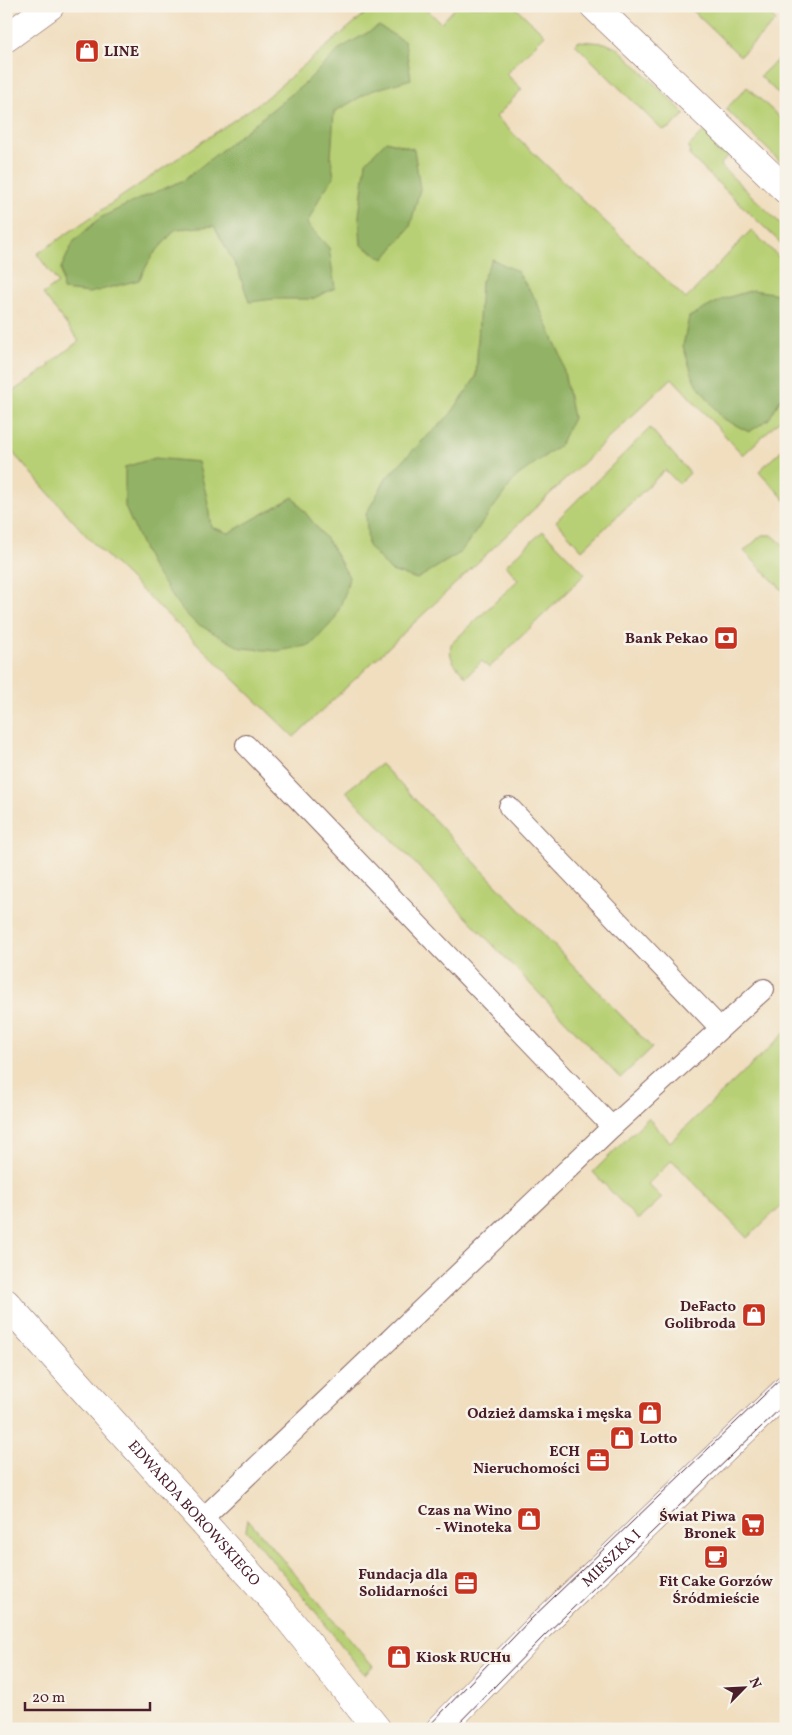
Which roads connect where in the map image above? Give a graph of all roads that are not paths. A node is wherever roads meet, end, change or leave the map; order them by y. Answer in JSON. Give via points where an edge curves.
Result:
{"nodes":[{"id":1,"x":594,"y":6,"type":"edge"},
{"id":2,"x":35,"y":9,"type":"edge"},
{"id":3,"x":6,"y":38,"type":"edge"},
{"id":4,"x":786,"y":190,"type":"edge"},
{"id":5,"x":246,"y":745,"type":"dead end"},
{"id":6,"x":510,"y":807,"type":"dead end"},
{"id":7,"x":764,"y":989,"type":"dead end"},
{"id":8,"x":720,"y":1028,"type":"junction"},
{"id":9,"x":612,"y":1127,"type":"junction"},
{"id":10,"x":6,"y":1302,"type":"edge"},
{"id":11,"x":786,"y":1390,"type":"edge"},
{"id":12,"x":201,"y":1520,"type":"junction"},
{"id":13,"x":377,"y":1729,"type":"edge"},
{"id":14,"x":440,"y":1729,"type":"edge"}],
"edges":[{"from":1,"to":4,"type":"street"},
{"from":2,"to":3,"type":"street"},
{"from":5,"to":9,"type":"lane"},
{"from":6,"to":8,"type":"lane"},
{"from":7,"to":8,"type":"lane"},
{"from":8,"to":9,"type":"lane"},
{"from":9,"to":12,"type":"lane"},
{"from":10,"to":12,"type":"street","name":"EDWARDA BOROWSKIEGO"},
{"from":11,"to":14,"type":"street","name":"MIESZKA I","via":[[537,1628]]},
{"from":12,"to":13,"type":"street","name":"EDWARDA BOROWSKIEGO","via":[[279,1607]]}]}
